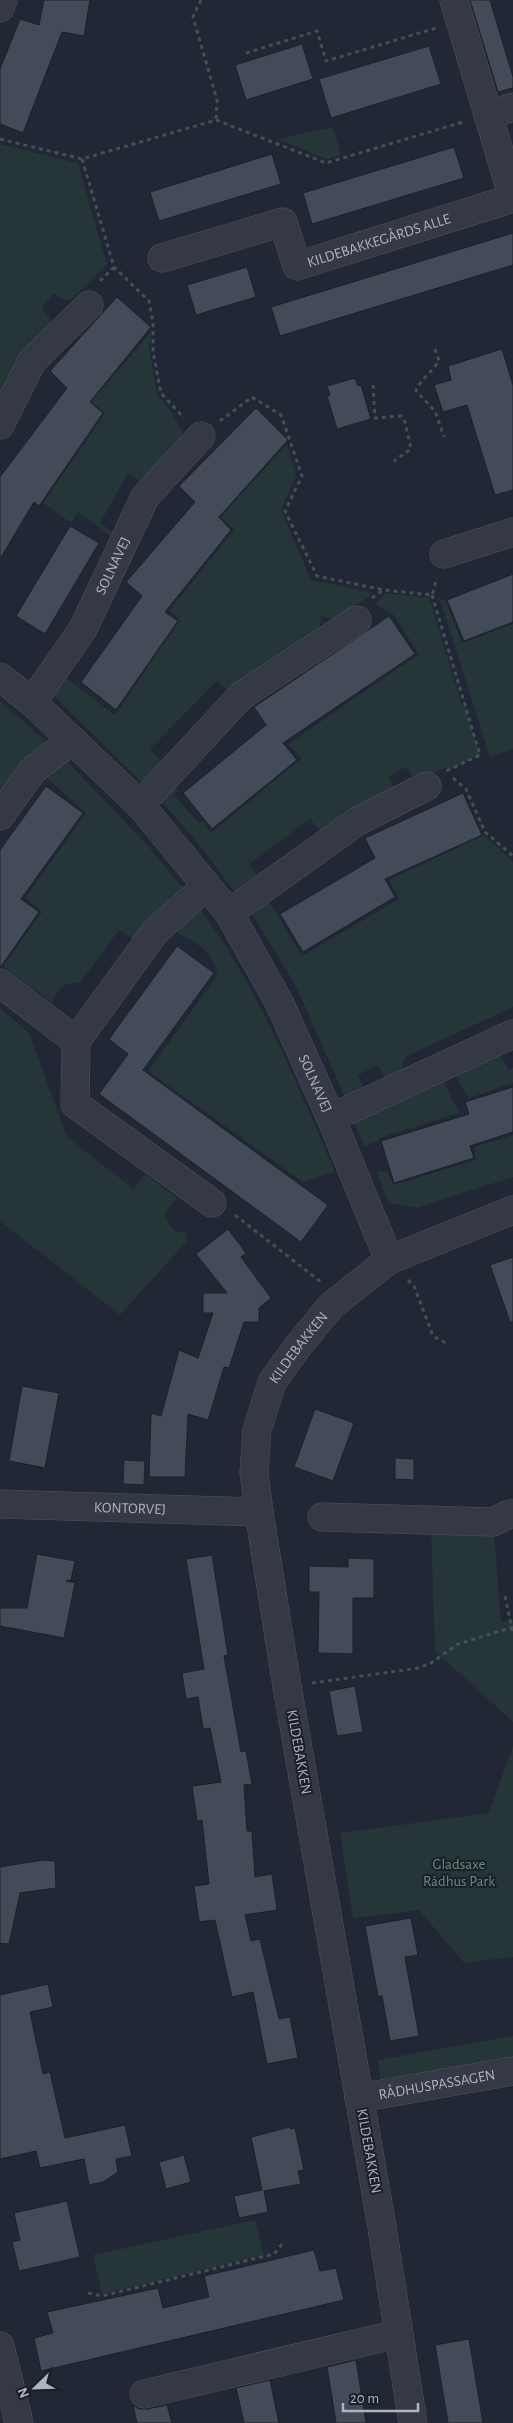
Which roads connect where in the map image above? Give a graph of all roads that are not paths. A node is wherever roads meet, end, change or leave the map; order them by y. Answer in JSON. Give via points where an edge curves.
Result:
{"nodes":[{"id":1,"x":3,"y":0,"type":"edge"},
{"id":2,"x":0,"y":8,"type":"edge"},
{"id":3,"x":457,"y":10,"type":"edge"},
{"id":4,"x":500,"y":111,"type":"edge"},
{"id":5,"x":162,"y":258,"type":"dead end"},
{"id":6,"x":89,"y":305,"type":"dead end"},
{"id":7,"x":0,"y":425,"type":"edge"},
{"id":8,"x":201,"y":436,"type":"road end"},
{"id":9,"x":513,"y":532,"type":"edge"},
{"id":10,"x":444,"y":554,"type":"road end"},
{"id":11,"x":357,"y":620,"type":"dead end"},
{"id":12,"x":0,"y":677,"type":"edge"},
{"id":13,"x":32,"y":702,"type":"junction"},
{"id":14,"x":72,"y":740,"type":"junction"},
{"id":15,"x":436,"y":779,"type":"road end"},
{"id":16,"x":140,"y":805,"type":"junction"},
{"id":17,"x":0,"y":816,"type":"edge"},
{"id":18,"x":206,"y":886,"type":"junction"},
{"id":19,"x":229,"y":914,"type":"junction"},
{"id":20,"x":0,"y":983,"type":"edge"},
{"id":21,"x":513,"y":1034,"type":"edge"},
{"id":22,"x":76,"y":1041,"type":"junction"},
{"id":23,"x":331,"y":1118,"type":"junction"},
{"id":24,"x":212,"y":1204,"type":"road end"},
{"id":25,"x":513,"y":1210,"type":"edge"},
{"id":26,"x":389,"y":1260,"type":"junction"},
{"id":27,"x":0,"y":1504,"type":"edge"},
{"id":28,"x":259,"y":1512,"type":"junction"},
{"id":29,"x":513,"y":1514,"type":"edge"},
{"id":30,"x":322,"y":1517,"type":"dead end"},
{"id":31,"x":513,"y":2071,"type":"edge"},
{"id":32,"x":359,"y":2098,"type":"junction"},
{"id":33,"x":398,"y":2334,"type":"junction"},
{"id":34,"x":0,"y":2346,"type":"edge"},
{"id":35,"x":144,"y":2394,"type":"dead end"},
{"id":36,"x":19,"y":2423,"type":"edge"},
{"id":37,"x":413,"y":2423,"type":"edge"}],
"edges":[{"from":1,"to":2,"type":"street"},
{"from":3,"to":4,"type":"street","name":"KILDEBAKKEGÅRDS ALLE"},
{"from":4,"to":5,"type":"street","name":"KILDEBAKKEGÅRDS ALLE","via":[[513,198],[297,266],[284,222]]},
{"from":6,"to":7,"type":"street","via":[[32,361]]},
{"from":8,"to":13,"type":"street","name":"SOLNAVEJ","via":[[145,497],[83,629]]},
{"from":9,"to":10,"type":"street"},
{"from":11,"to":16,"type":"street","via":[[241,696]]},
{"from":12,"to":13,"type":"street","name":"SOLNAVEJ"},
{"from":13,"to":14,"type":"street","name":"SOLNAVEJ"},
{"from":14,"to":16,"type":"street","name":"SOLNAVEJ"},
{"from":14,"to":17,"type":"street","via":[[33,770]]},
{"from":15,"to":19,"type":"street","via":[[358,821]]},
{"from":16,"to":18,"type":"street","name":"SOLNAVEJ"},
{"from":18,"to":19,"type":"street","name":"SOLNAVEJ"},
{"from":18,"to":22,"type":"street","via":[[154,932]]},
{"from":19,"to":23,"type":"street","name":"SOLNAVEJ","via":[[279,1002]]},
{"from":20,"to":22,"type":"street"},
{"from":21,"to":23,"type":"street"},
{"from":22,"to":24,"type":"street","via":[[75,1104]]},
{"from":23,"to":26,"type":"street","name":"SOLNAVEJ"},
{"from":25,"to":26,"type":"street","name":"KILDEBAKKEN"},
{"from":26,"to":28,"type":"street","name":"KILDEBAKKEN","via":[[340,1300],[298,1346],[272,1382],[257,1430],[254,1472]]},
{"from":27,"to":28,"type":"street","name":"KONTORVEJ"},
{"from":28,"to":32,"type":"street","name":"KILDEBAKKEN"},
{"from":29,"to":30,"type":"street","via":[[493,1522]]},
{"from":31,"to":32,"type":"street","name":"RÅDHUSPASSAGEN"},
{"from":32,"to":33,"type":"street","name":"KILDEBAKKEN"},
{"from":33,"to":35,"type":"street"},
{"from":33,"to":37,"type":"street","name":"KILDEBAKKEN"},
{"from":34,"to":36,"type":"street"}]}
